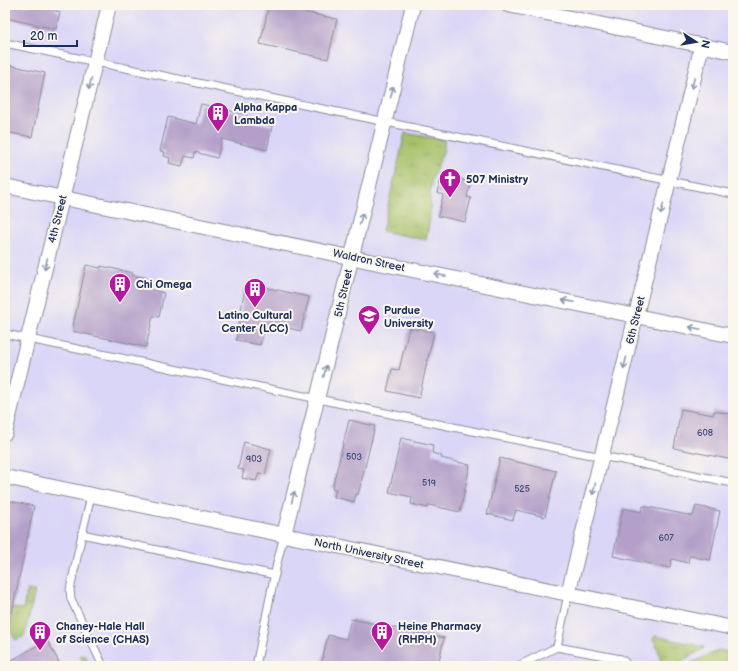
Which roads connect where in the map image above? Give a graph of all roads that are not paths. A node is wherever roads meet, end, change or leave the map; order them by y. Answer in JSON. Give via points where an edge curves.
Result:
{"nodes":[{"id":1,"x":109,"y":5,"type":"edge"},
{"id":2,"x":413,"y":5,"type":"edge"},
{"id":3,"x":508,"y":5,"type":"edge"},
{"id":4,"x":5,"y":43,"type":"edge"},
{"id":5,"x":702,"y":45,"type":"junction"},
{"id":6,"x":733,"y":52,"type":"edge"},
{"id":7,"x":96,"y":62,"type":"junction"},
{"id":8,"x":385,"y":121,"type":"junction"},
{"id":9,"x":669,"y":180,"type":"junction"},
{"id":10,"x":5,"y":186,"type":"edge"},
{"id":11,"x":733,"y":194,"type":"edge"},
{"id":12,"x":62,"y":198,"type":"junction"},
{"id":13,"x":352,"y":256,"type":"junction"},
{"id":14,"x":636,"y":316,"type":"junction"},
{"id":15,"x":5,"y":334,"type":"edge"},
{"id":16,"x":733,"y":336,"type":"edge"},
{"id":17,"x":28,"y":339,"type":"junction"},
{"id":18,"x":318,"y":399,"type":"junction"},
{"id":19,"x":5,"y":433,"type":"edge"},
{"id":20,"x":602,"y":456,"type":"junction"},
{"id":21,"x":5,"y":477,"type":"edge"},
{"id":22,"x":733,"y":483,"type":"edge"},
{"id":23,"x":91,"y":496,"type":"junction"},
{"id":24,"x":82,"y":534,"type":"junction"},
{"id":25,"x":284,"y":535,"type":"junction"},
{"id":26,"x":275,"y":575,"type":"junction"},
{"id":27,"x":568,"y":594,"type":"junction"},
{"id":28,"x":733,"y":628,"type":"edge"},
{"id":29,"x":557,"y":647,"type":"junction"},
{"id":30,"x":103,"y":666,"type":"edge"},
{"id":31,"x":256,"y":666,"type":"edge"},
{"id":32,"x":518,"y":666,"type":"edge"},
{"id":33,"x":626,"y":666,"type":"edge"}],
"edges":[{"from":1,"to":7,"type":"street","name":"4th Street"},
{"from":8,"to":2,"type":"street","name":"5th Street","one_way":true},
{"from":3,"to":5,"type":"street"},
{"from":4,"to":7,"type":"lane"},
{"from":5,"to":6,"type":"street"},
{"from":5,"to":9,"type":"street","name":"6th Street","one_way":true},
{"from":7,"to":8,"type":"lane"},
{"from":7,"to":12,"type":"street","name":"4th Street","one_way":true},
{"from":8,"to":9,"type":"lane"},
{"from":13,"to":8,"type":"street","name":"5th Street","one_way":true},
{"from":9,"to":11,"type":"lane"},
{"from":9,"to":14,"type":"street","name":"6th Street","one_way":true},
{"from":10,"to":12,"type":"street","name":"Waldron Street"},
{"from":12,"to":13,"type":"street","name":"Waldron Street"},
{"from":12,"to":17,"type":"street","name":"4th Street","one_way":true},
{"from":14,"to":13,"type":"street","name":"Waldron Street","one_way":true},
{"from":18,"to":13,"type":"street","name":"5th Street","one_way":true},
{"from":16,"to":14,"type":"street","name":"Waldron Street","one_way":true},
{"from":14,"to":20,"type":"street","name":"6th Street","one_way":true},
{"from":15,"to":17,"type":"lane"},
{"from":17,"to":18,"type":"lane"},
{"from":17,"to":19,"type":"street","name":"4th Street"},
{"from":18,"to":20,"type":"lane"},
{"from":25,"to":18,"type":"street","name":"5th Street","one_way":true},
{"from":20,"to":22,"type":"lane"},
{"from":20,"to":27,"type":"street","name":"6th Street","one_way":true},
{"from":21,"to":23,"type":"street","name":"North University Street"},
{"from":23,"to":24,"type":"lane"},
{"from":23,"to":25,"type":"street","name":"North University Street"},
{"from":24,"to":26,"type":"lane"},
{"from":24,"to":30,"type":"lane","via":[[70,590],[71,599]]},
{"from":25,"to":26,"type":"lane"},
{"from":25,"to":27,"type":"street","name":"North University Street"},
{"from":26,"to":31,"type":"lane"},
{"from":27,"to":28,"type":"street","name":"North University Street"},
{"from":27,"to":29,"type":"lane"},
{"from":29,"to":32,"type":"lane"},
{"from":29,"to":33,"type":"lane","via":[[621,659]]}]}
